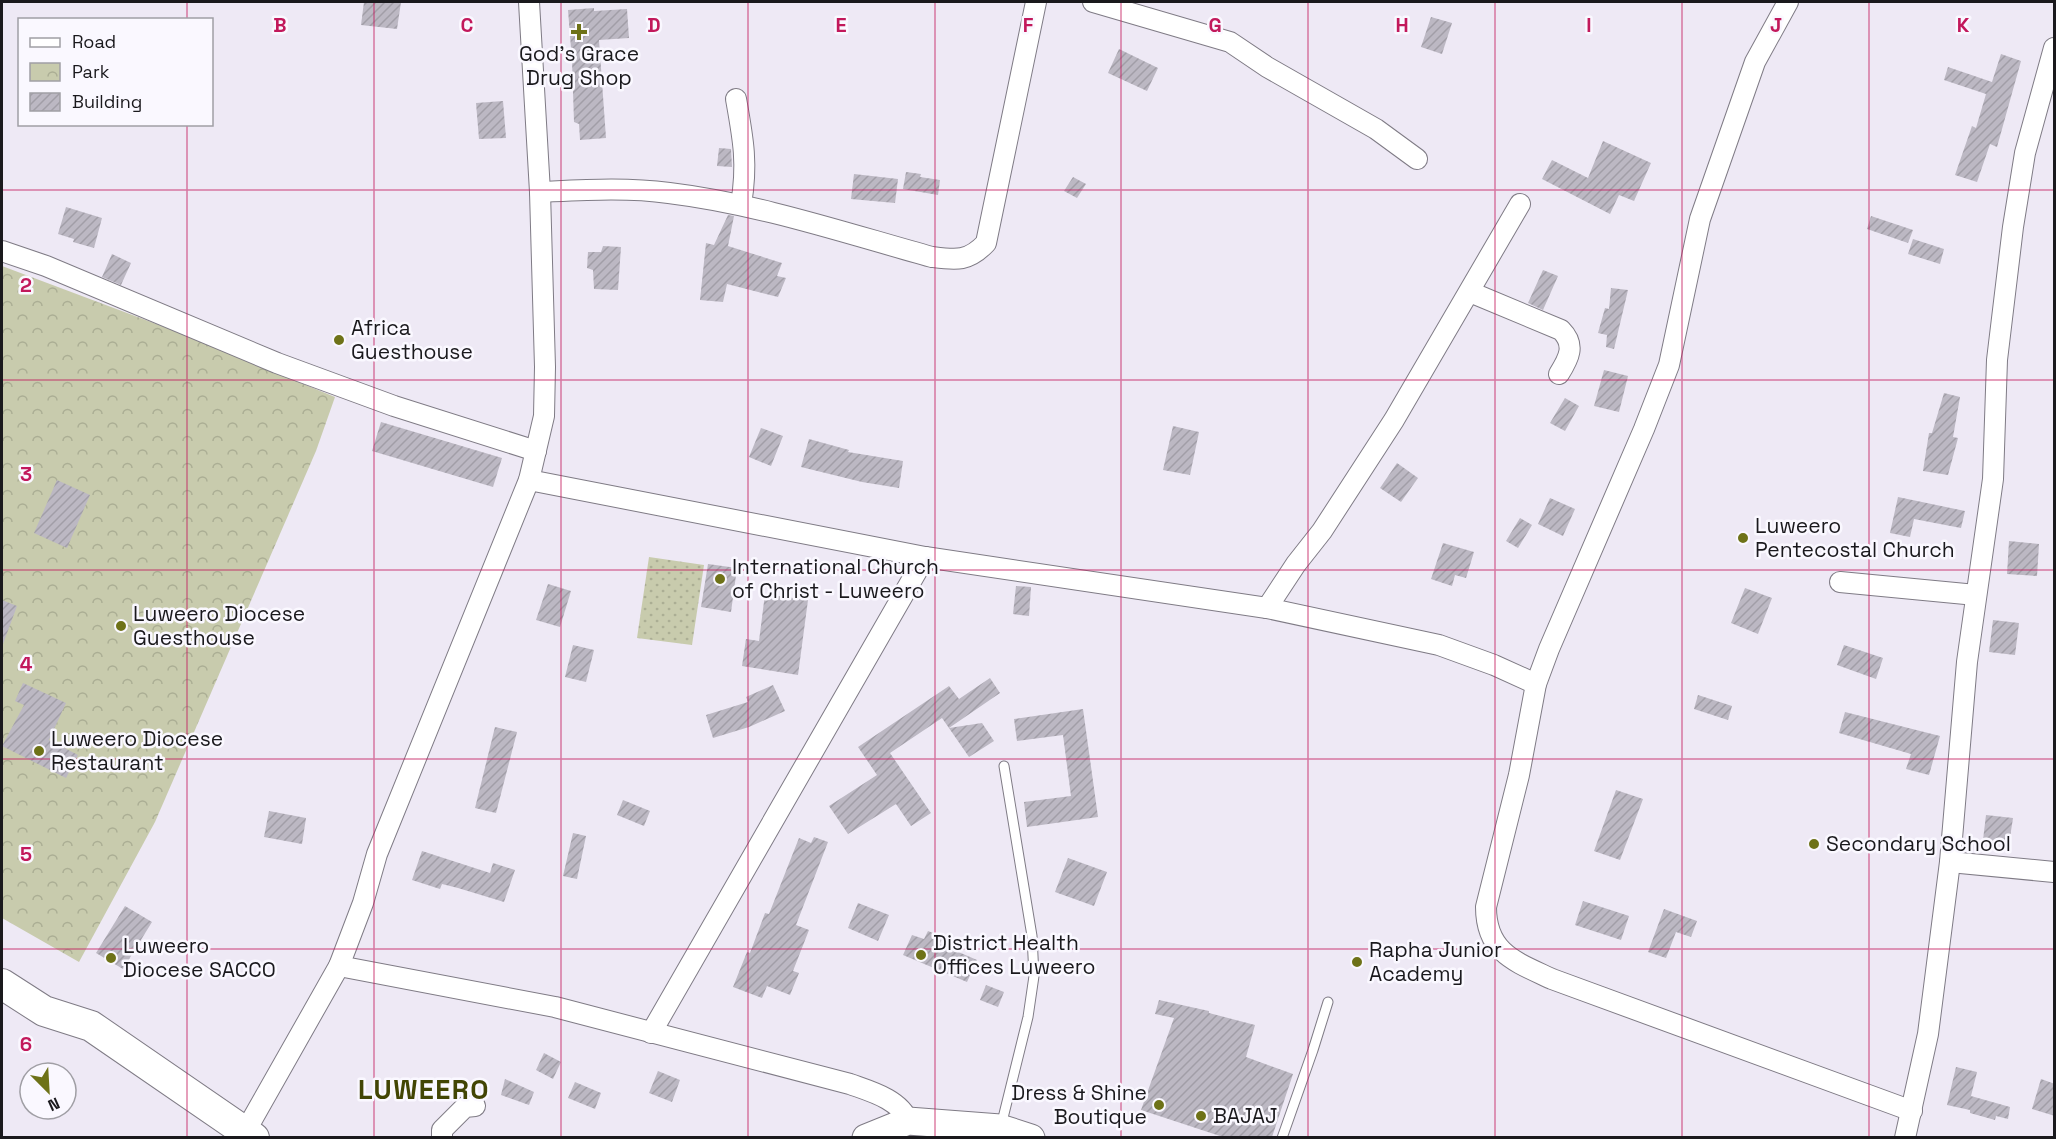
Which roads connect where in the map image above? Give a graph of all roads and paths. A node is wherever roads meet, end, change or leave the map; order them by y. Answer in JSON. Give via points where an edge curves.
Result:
{"nodes":[{"id":1,"x":529,"y":2,"type":"edge"},
{"id":2,"x":1036,"y":2,"type":"edge"},
{"id":3,"x":1093,"y":2,"type":"edge"},
{"id":4,"x":1788,"y":2,"type":"edge"},
{"id":5,"x":2055,"y":48,"type":"edge"},
{"id":6,"x":736,"y":99,"type":"dead end"},
{"id":7,"x":1417,"y":159,"type":"dead end"},
{"id":8,"x":540,"y":192,"type":"junction"},
{"id":9,"x":741,"y":204,"type":"junction"},
{"id":10,"x":1520,"y":204,"type":"dead end"},
{"id":11,"x":2,"y":251,"type":"edge"},
{"id":12,"x":1470,"y":292,"type":"junction"},
{"id":13,"x":1559,"y":374,"type":"dead end"},
{"id":14,"x":536,"y":451,"type":"junction"},
{"id":15,"x":529,"y":480,"type":"junction"},
{"id":16,"x":925,"y":557,"type":"junction"},
{"id":17,"x":1840,"y":582,"type":"dead end"},
{"id":18,"x":1976,"y":595,"type":"junction"},
{"id":19,"x":1267,"y":608,"type":"junction"},
{"id":20,"x":1536,"y":684,"type":"junction"},
{"id":21,"x":1004,"y":766,"type":"dead end"},
{"id":22,"x":1950,"y":862,"type":"junction"},
{"id":23,"x":2055,"y":872,"type":"edge"},
{"id":24,"x":339,"y":966,"type":"junction"},
{"id":25,"x":2,"y":984,"type":"edge"},
{"id":26,"x":1328,"y":1002,"type":"dead end"},
{"id":27,"x":651,"y":1033,"type":"junction"},
{"id":28,"x":475,"y":1106,"type":"dead end"},
{"id":29,"x":1912,"y":1111,"type":"junction"},
{"id":30,"x":908,"y":1121,"type":"junction"},
{"id":31,"x":1000,"y":1128,"type":"junction"},
{"id":32,"x":249,"y":1135,"type":"edge"},
{"id":33,"x":442,"y":1137,"type":"edge"},
{"id":34,"x":866,"y":1137,"type":"edge"},
{"id":35,"x":1031,"y":1137,"type":"edge"},
{"id":36,"x":1282,"y":1137,"type":"edge"},
{"id":37,"x":1905,"y":1137,"type":"edge"}],
"edges":[{"from":1,"to":8,"type":"street"},
{"from":2,"to":9,"type":"street","via":[[986,243],[977,252],[954,260],[932,257]]},
{"from":3,"to":7,"type":"street","via":[[1230,42],[1266,67],[1376,129]]},
{"from":4,"to":20,"type":"street","via":[[1755,62],[1700,219],[1669,365]]},
{"from":5,"to":18,"type":"street","via":[[2025,153],[2013,227],[1997,360],[1993,478]]},
{"from":6,"to":9,"type":"street","via":[[746,168]]},
{"from":8,"to":9,"type":"street","via":[[668,192]]},
{"from":8,"to":14,"type":"street","via":[[545,387],[544,416]]},
{"from":10,"to":12,"type":"street"},
{"from":11,"to":14,"type":"street","via":[[277,363],[394,406]]},
{"from":12,"to":13,"type":"street","via":[[1561,330],[1570,345]]},
{"from":12,"to":19,"type":"street","via":[[1394,420]]},
{"from":14,"to":15,"type":"street"},
{"from":15,"to":16,"type":"street"},
{"from":15,"to":24,"type":"street","via":[[377,854]]},
{"from":16,"to":19,"type":"street"},
{"from":16,"to":27,"type":"street"},
{"from":17,"to":18,"type":"street"},
{"from":18,"to":22,"type":"street"},
{"from":19,"to":20,"type":"street","via":[[1439,645]]},
{"from":20,"to":29,"type":"street","via":[[1519,775],[1486,907],[1491,938],[1502,951],[1552,979]]},
{"from":21,"to":31,"type":"lane","via":[[1032,936],[1034,976],[1028,1017]]},
{"from":22,"to":23,"type":"street"},
{"from":22,"to":29,"type":"street","via":[[1928,1034]]},
{"from":24,"to":27,"type":"street","via":[[555,1007]]},
{"from":24,"to":32,"type":"street"},
{"from":25,"to":32,"type":"main road","via":[[44,1011],[91,1026]]},
{"from":26,"to":36,"type":"lane"},
{"from":27,"to":30,"type":"street","via":[[850,1084],[891,1102]]},
{"from":28,"to":33,"type":"street","via":[[465,1107],[442,1130]]},
{"from":29,"to":37,"type":"street"},
{"from":30,"to":31,"type":"main road"},
{"from":30,"to":34,"type":"main road"},
{"from":31,"to":35,"type":"main road"}]}
